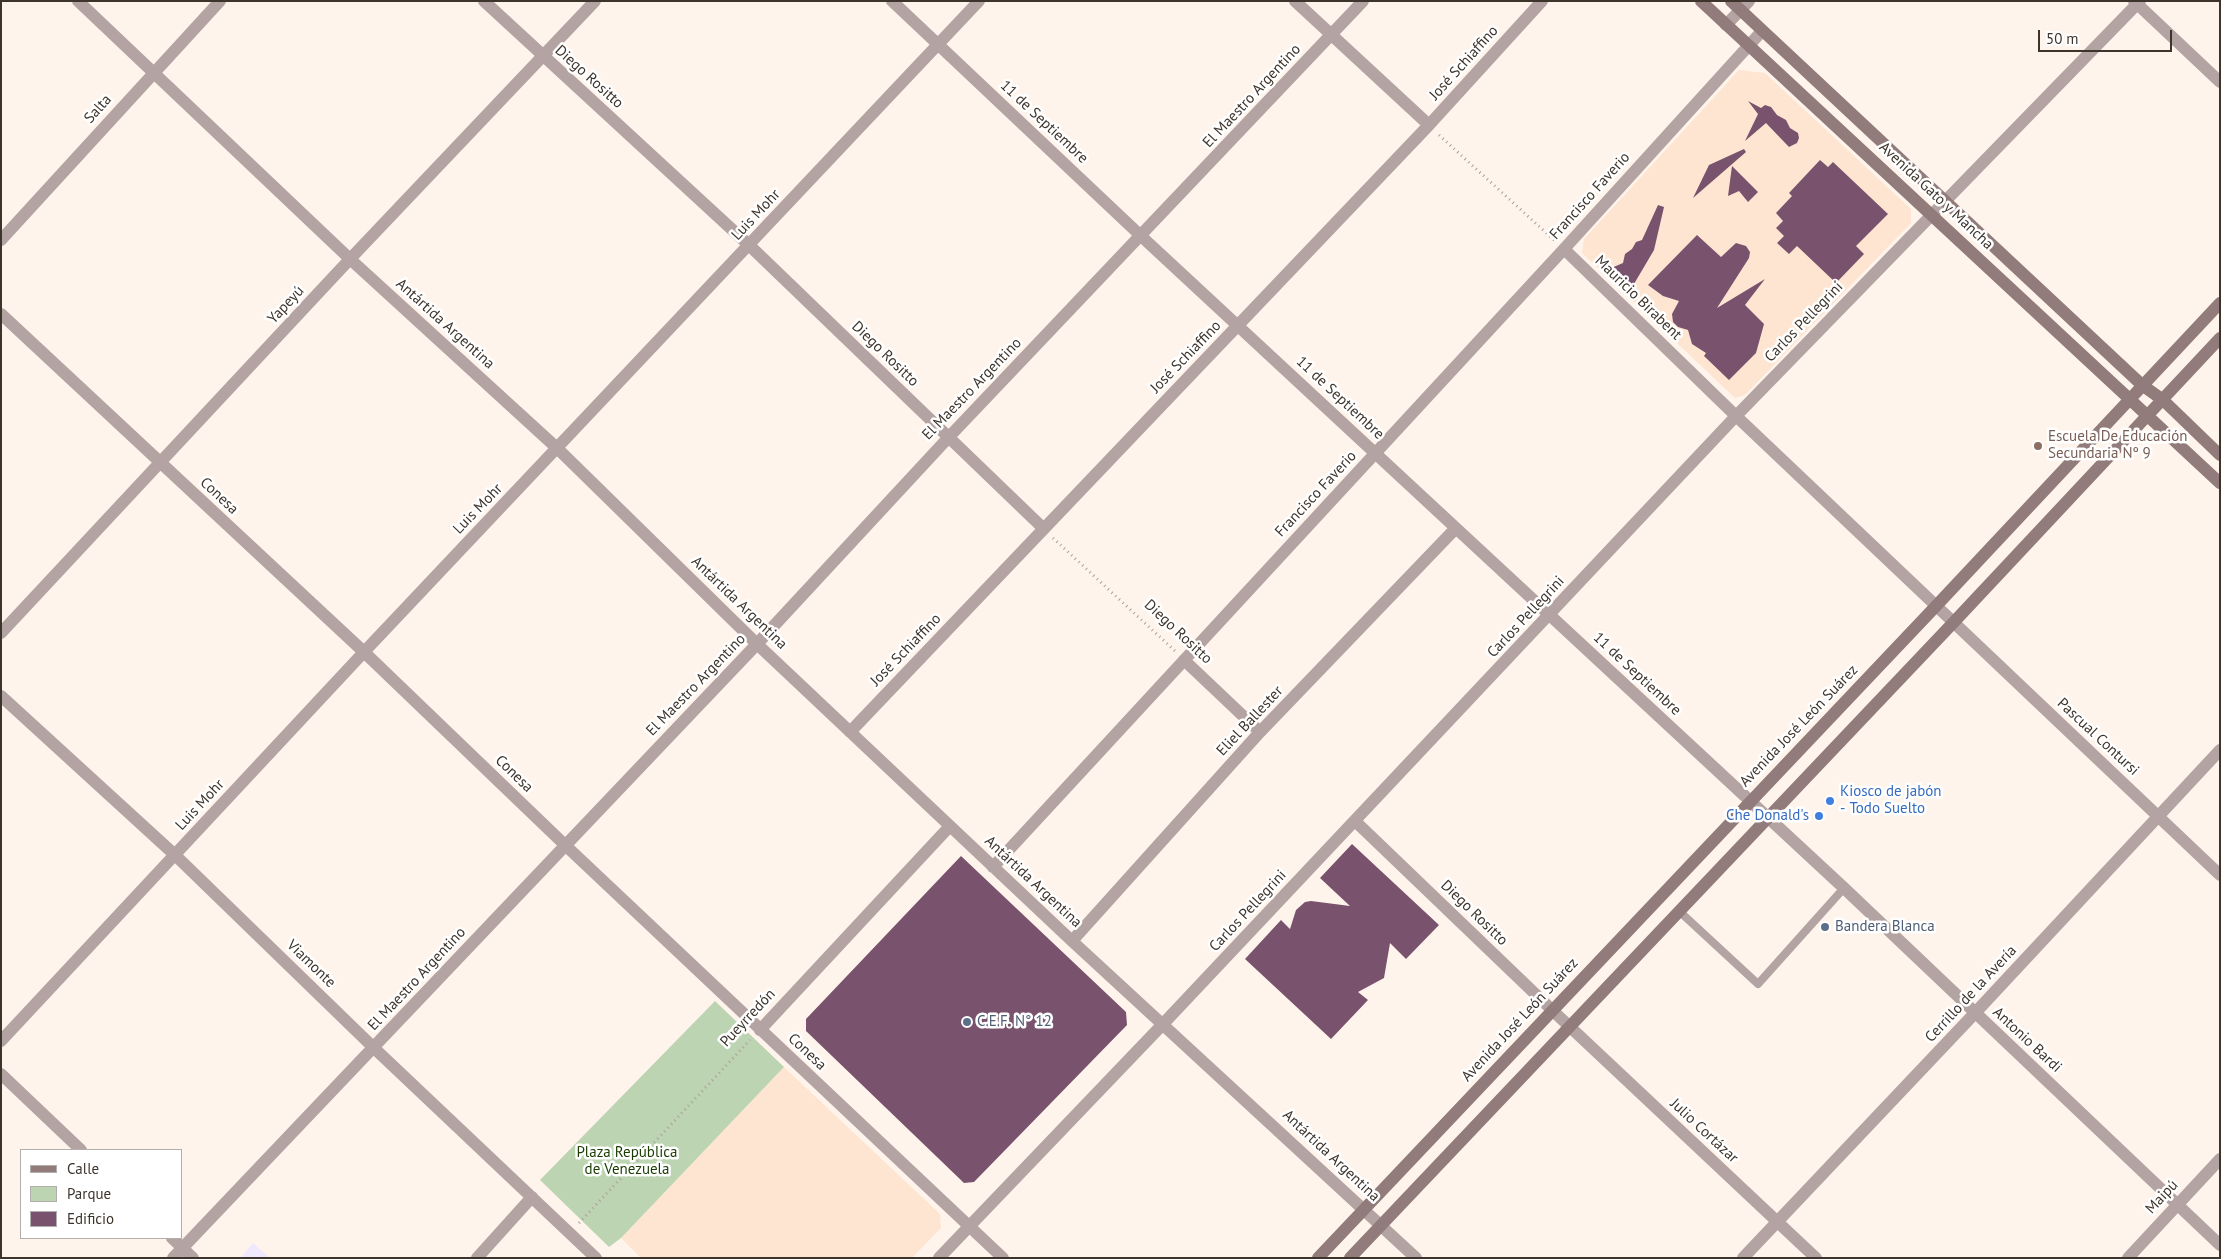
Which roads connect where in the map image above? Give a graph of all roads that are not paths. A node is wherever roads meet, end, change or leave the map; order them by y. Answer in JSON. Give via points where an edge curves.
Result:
{"nodes":[{"id":1,"x":78,"y":1,"type":"edge"},
{"id":2,"x":220,"y":1,"type":"edge"},
{"id":3,"x":484,"y":1,"type":"edge"},
{"id":4,"x":596,"y":1,"type":"edge"},
{"id":5,"x":892,"y":1,"type":"edge"},
{"id":6,"x":979,"y":1,"type":"edge"},
{"id":7,"x":1294,"y":1,"type":"edge"},
{"id":8,"x":1363,"y":1,"type":"edge"},
{"id":9,"x":1542,"y":1,"type":"edge"},
{"id":10,"x":1701,"y":1,"type":"edge"},
{"id":11,"x":2137,"y":2,"type":"edge"},
{"id":12,"x":1740,"y":4,"type":"edge"},
{"id":13,"x":1726,"y":25,"type":"junction"},
{"id":14,"x":1762,"y":31,"type":"junction"},
{"id":15,"x":1332,"y":35,"type":"junction"},
{"id":16,"x":939,"y":46,"type":"junction"},
{"id":17,"x":1748,"y":46,"type":"junction"},
{"id":18,"x":543,"y":57,"type":"junction"},
{"id":19,"x":154,"y":72,"type":"junction"},
{"id":20,"x":2220,"y":82,"type":"edge"},
{"id":21,"x":1429,"y":125,"type":"junction"},
{"id":22,"x":1945,"y":201,"type":"junction"},
{"id":23,"x":1931,"y":214,"type":"junction"},
{"id":24,"x":1141,"y":236,"type":"junction"},
{"id":25,"x":1,"y":240,"type":"edge"},
{"id":26,"x":750,"y":246,"type":"junction"},
{"id":27,"x":1564,"y":249,"type":"junction"},
{"id":28,"x":350,"y":260,"type":"junction"},
{"id":29,"x":2220,"y":303,"type":"edge"},
{"id":30,"x":1,"y":314,"type":"edge"},
{"id":31,"x":1238,"y":326,"type":"junction"},
{"id":32,"x":2220,"y":338,"type":"edge"},
{"id":33,"x":2142,"y":385,"type":"junction"},
{"id":34,"x":2130,"y":398,"type":"junction"},
{"id":35,"x":2163,"y":400,"type":"junction"},
{"id":36,"x":2149,"y":415,"type":"junction"},
{"id":37,"x":1736,"y":416,"type":"junction"},
{"id":38,"x":948,"y":438,"type":"junction"},
{"id":39,"x":558,"y":449,"type":"junction"},
{"id":40,"x":1375,"y":453,"type":"junction"},
{"id":41,"x":2220,"y":455,"type":"edge"},
{"id":42,"x":161,"y":464,"type":"junction"},
{"id":43,"x":2220,"y":483,"type":"edge"},
{"id":44,"x":1456,"y":528,"type":"junction"},
{"id":45,"x":1044,"y":529,"type":"junction"},
{"id":46,"x":1936,"y":606,"type":"junction"},
{"id":47,"x":1550,"y":615,"type":"junction"},
{"id":48,"x":1953,"y":623,"type":"junction"},
{"id":49,"x":1,"y":633,"type":"edge"},
{"id":50,"x":757,"y":644,"type":"junction"},
{"id":51,"x":364,"y":652,"type":"junction"},
{"id":52,"x":1184,"y":660,"type":"junction"},
{"id":53,"x":1,"y":696,"type":"edge"},
{"id":54,"x":850,"y":732,"type":"junction"},
{"id":55,"x":1260,"y":732,"type":"junction"},
{"id":56,"x":2220,"y":750,"type":"edge"},
{"id":57,"x":1750,"y":802,"type":"junction"},
{"id":58,"x":2157,"y":816,"type":"junction"},
{"id":59,"x":1768,"y":817,"type":"junction"},
{"id":60,"x":1355,"y":820,"type":"junction"},
{"id":61,"x":950,"y":826,"type":"junction"},
{"id":62,"x":565,"y":845,"type":"junction"},
{"id":63,"x":175,"y":855,"type":"junction"},
{"id":64,"x":993,"y":866,"type":"junction"},
{"id":65,"x":2220,"y":875,"type":"edge"},
{"id":66,"x":1844,"y":888,"type":"junction"},
{"id":67,"x":1679,"y":911,"type":"junction"},
{"id":68,"x":1072,"y":941,"type":"junction"},
{"id":69,"x":1552,"y":1010,"type":"junction"},
{"id":70,"x":1975,"y":1013,"type":"junction"},
{"id":71,"x":1163,"y":1024,"type":"junction"},
{"id":72,"x":1570,"y":1028,"type":"junction"},
{"id":73,"x":760,"y":1030,"type":"junction"},
{"id":74,"x":1,"y":1041,"type":"edge"},
{"id":75,"x":374,"y":1048,"type":"junction"},
{"id":76,"x":1,"y":1074,"type":"edge"},
{"id":77,"x":80,"y":1149,"type":"edge"},
{"id":78,"x":2220,"y":1159,"type":"edge"},
{"id":79,"x":532,"y":1197,"type":"junction"},
{"id":80,"x":2178,"y":1205,"type":"junction"},
{"id":81,"x":1365,"y":1209,"type":"junction"},
{"id":82,"x":1778,"y":1222,"type":"junction"},
{"id":83,"x":1381,"y":1224,"type":"junction"},
{"id":84,"x":969,"y":1227,"type":"junction"},
{"id":85,"x":173,"y":1239,"type":"edge"},
{"id":86,"x":2220,"y":1245,"type":"edge"},
{"id":87,"x":182,"y":1247,"type":"junction"},
{"id":88,"x":173,"y":1258,"type":"edge"},
{"id":89,"x":194,"y":1258,"type":"edge"},
{"id":90,"x":476,"y":1258,"type":"edge"},
{"id":91,"x":596,"y":1258,"type":"edge"},
{"id":92,"x":939,"y":1258,"type":"edge"},
{"id":93,"x":1002,"y":1258,"type":"edge"},
{"id":94,"x":1318,"y":1258,"type":"edge"},
{"id":95,"x":1350,"y":1258,"type":"edge"},
{"id":96,"x":1416,"y":1258,"type":"edge"},
{"id":97,"x":1744,"y":1258,"type":"edge"},
{"id":98,"x":1816,"y":1258,"type":"edge"},
{"id":99,"x":2128,"y":1258,"type":"edge"}],
"edges":[{"from":1,"to":19,"type":"street","name":"Antártida Argentina"},
{"from":2,"to":19,"type":"street","name":"Salta"},
{"from":3,"to":18,"type":"street","name":"Diego Rositto"},
{"from":4,"to":18,"type":"street","name":"Yapeyú"},
{"from":5,"to":16,"type":"street","name":"11 de Septiembre"},
{"from":6,"to":16,"type":"street","name":"Luis Mohr"},
{"from":7,"to":15,"type":"street"},
{"from":8,"to":15,"type":"street","name":"El Maestro Argentino"},
{"from":9,"to":21,"type":"street","name":"José Schiaffino"},
{"from":10,"to":13,"type":"main road","name":"Avenida Gato y Mancha"},
{"from":11,"to":20,"type":"street"},
{"from":11,"to":22,"type":"street","name":"Carlos Pellegrini"},
{"from":12,"to":13,"type":"street"},
{"from":12,"to":14,"type":"main road","name":"Avenida Gato y Mancha"},
{"from":13,"to":17,"type":"main road","name":"Avenida Gato y Mancha"},
{"from":14,"to":17,"type":"street","name":"Francisco Faverio"},
{"from":14,"to":22,"type":"main road","name":"Avenida Gato y Mancha"},
{"from":15,"to":21,"type":"street"},
{"from":15,"to":24,"type":"street","name":"El Maestro Argentino"},
{"from":16,"to":24,"type":"street","name":"11 de Septiembre"},
{"from":16,"to":26,"type":"street","name":"Luis Mohr"},
{"from":17,"to":23,"type":"main road","name":"Avenida Gato y Mancha"},
{"from":17,"to":27,"type":"street","name":"Francisco Faverio"},
{"from":18,"to":26,"type":"street","name":"Diego Rositto"},
{"from":18,"to":28,"type":"street","name":"Yapeyú"},
{"from":19,"to":25,"type":"street","name":"Salta"},
{"from":19,"to":28,"type":"street","name":"Antártida Argentina"},
{"from":21,"to":31,"type":"street","name":"José Schiaffino"},
{"from":22,"to":23,"type":"street","name":"Carlos Pellegrini"},
{"from":22,"to":33,"type":"main road","name":"Avenida Gato y Mancha"},
{"from":23,"to":34,"type":"main road","name":"Avenida Gato y Mancha"},
{"from":23,"to":37,"type":"street","name":"Carlos Pellegrini"},
{"from":24,"to":31,"type":"street","name":"11 de Septiembre"},
{"from":24,"to":38,"type":"street","name":"El Maestro Argentino"},
{"from":26,"to":38,"type":"street","name":"Diego Rositto"},
{"from":26,"to":39,"type":"street","name":"Luis Mohr"},
{"from":27,"to":37,"type":"street","name":"Mauricio Birabent"},
{"from":27,"to":40,"type":"street","name":"Francisco Faverio"},
{"from":28,"to":39,"type":"street","name":"Antártida Argentina"},
{"from":28,"to":42,"type":"street","name":"Yapeyú"},
{"from":29,"to":33,"type":"main road","name":"Avenida José León Suárez"},
{"from":30,"to":42,"type":"street","name":"Conesa"},
{"from":31,"to":40,"type":"street","name":"11 de Septiembre"},
{"from":31,"to":45,"type":"street","name":"José Schiaffino"},
{"from":32,"to":35,"type":"main road"},
{"from":33,"to":34,"type":"main road","name":"Avenida José León Suárez"},
{"from":33,"to":35,"type":"main road","name":"Avenida Gato y Mancha"},
{"from":34,"to":36,"type":"main road","name":"Avenida Gato y Mancha"},
{"from":34,"to":46,"type":"main road","name":"Avenida José León Suárez"},
{"from":35,"to":36,"type":"main road"},
{"from":35,"to":41,"type":"main road","name":"Avenida Gato y Mancha"},
{"from":36,"to":43,"type":"main road","name":"Avenida Gato y Mancha"},
{"from":36,"to":48,"type":"main road"},
{"from":37,"to":46,"type":"street","name":"Mauricio Birabent"},
{"from":37,"to":47,"type":"street","name":"Carlos Pellegrini"},
{"from":38,"to":45,"type":"street","name":"Diego Rositto"},
{"from":38,"to":50,"type":"street","name":"El Maestro Argentino"},
{"from":39,"to":50,"type":"street","name":"Antártida Argentina"},
{"from":39,"to":51,"type":"street","name":"Luis Mohr"},
{"from":40,"to":44,"type":"street","name":"11 de Septiembre"},
{"from":40,"to":52,"type":"street","name":"Francisco Faverio"},
{"from":42,"to":49,"type":"street","name":"Yapeyú"},
{"from":42,"to":51,"type":"street","name":"Conesa"},
{"from":44,"to":47,"type":"street","name":"11 de Septiembre"},
{"from":44,"to":55,"type":"street","name":"Eliel Ballester"},
{"from":45,"to":54,"type":"street","name":"José Schiaffino"},
{"from":46,"to":48,"type":"street","name":"Mauricio Birabent"},
{"from":46,"to":57,"type":"main road","name":"Avenida José León Suárez"},
{"from":47,"to":57,"type":"street","name":"11 de Septiembre"},
{"from":47,"to":60,"type":"street","name":"Carlos Pellegrini"},
{"from":48,"to":58,"type":"street","name":"Pascual Contursi"},
{"from":48,"to":59,"type":"main road"},
{"from":50,"to":54,"type":"street","name":"Antártida Argentina"},
{"from":50,"to":62,"type":"street","name":"El Maestro Argentino"},
{"from":51,"to":62,"type":"street","name":"Conesa"},
{"from":51,"to":63,"type":"street","name":"Luis Mohr"},
{"from":52,"to":55,"type":"street","name":"Diego Rositto"},
{"from":52,"to":64,"type":"street","name":"Francisco Faverio"},
{"from":53,"to":63,"type":"street","name":"Viamonte"},
{"from":54,"to":61,"type":"street","name":"Antártida Argentina"},
{"from":55,"to":68,"type":"street","name":"Eliel Ballester"},
{"from":56,"to":58,"type":"street","name":"Cerrillo de la Avería"},
{"from":57,"to":59,"type":"street","name":"11 de Septiembre"},
{"from":57,"to":69,"type":"main road","name":"Avenida José León Suárez"},
{"from":58,"to":65,"type":"street","name":"Pascual Contursi"},
{"from":58,"to":70,"type":"street","name":"Cerrillo de la Avería"},
{"from":59,"to":66,"type":"street","name":"Antonio Bardi"},
{"from":59,"to":67,"type":"main road"},
{"from":60,"to":69,"type":"street","name":"Diego Rositto"},
{"from":60,"to":71,"type":"street","name":"Carlos Pellegrini"},
{"from":61,"to":64,"type":"street","name":"Antártida Argentina"},
{"from":61,"to":73,"type":"street","name":"Pueyrredón"},
{"from":62,"to":73,"type":"street","name":"Conesa"},
{"from":62,"to":75,"type":"street","name":"El Maestro Argentino"},
{"from":63,"to":74,"type":"street","name":"Luis Mohr"},
{"from":63,"to":75,"type":"street","name":"Viamonte"},
{"from":64,"to":68,"type":"street","name":"Antártida Argentina"},
{"from":66,"to":67,"type":"lane","via":[[1758,984]]},
{"from":66,"to":70,"type":"street","name":"Antonio Bardi"},
{"from":67,"to":72,"type":"main road"},
{"from":68,"to":71,"type":"street","name":"Antártida Argentina"},
{"from":69,"to":72,"type":"street","name":"Diego Rositto"},
{"from":69,"to":81,"type":"main road","name":"Avenida José León Suárez"},
{"from":70,"to":80,"type":"street","name":"Antonio Bardi"},
{"from":70,"to":82,"type":"street","name":"Cerrillo de la Avería"},
{"from":71,"to":81,"type":"street","name":"Antártida Argentina"},
{"from":71,"to":84,"type":"street","name":"Carlos Pellegrini"},
{"from":72,"to":82,"type":"street","name":"Julio Cortázar"},
{"from":72,"to":83,"type":"main road"},
{"from":73,"to":84,"type":"street","name":"Conesa"},
{"from":75,"to":79,"type":"street","name":"Viamonte"},
{"from":75,"to":87,"type":"street","name":"El Maestro Argentino"},
{"from":76,"to":77,"type":"street"},
{"from":78,"to":80,"type":"street","name":"Maipú"},
{"from":79,"to":90,"type":"street"},
{"from":79,"to":91,"type":"street","name":"Viamonte"},
{"from":80,"to":86,"type":"street","name":"Antonio Bardi"},
{"from":80,"to":99,"type":"street","name":"Maipú"},
{"from":81,"to":83,"type":"street","name":"Antártida Argentina"},
{"from":81,"to":94,"type":"main road","name":"Avenida José León Suárez"},
{"from":82,"to":97,"type":"street","name":"Cerrillo de la Avería"},
{"from":82,"to":98,"type":"street","name":"Julio Cortázar"},
{"from":83,"to":95,"type":"main road"},
{"from":83,"to":96,"type":"street","name":"Antártida Argentina"},
{"from":84,"to":92,"type":"street","name":"Carlos Pellegrini"},
{"from":84,"to":93,"type":"street","name":"Conesa"},
{"from":85,"to":87,"type":"street"},
{"from":87,"to":88,"type":"street","name":"El Maestro Argentino"},
{"from":87,"to":89,"type":"street"}]}
